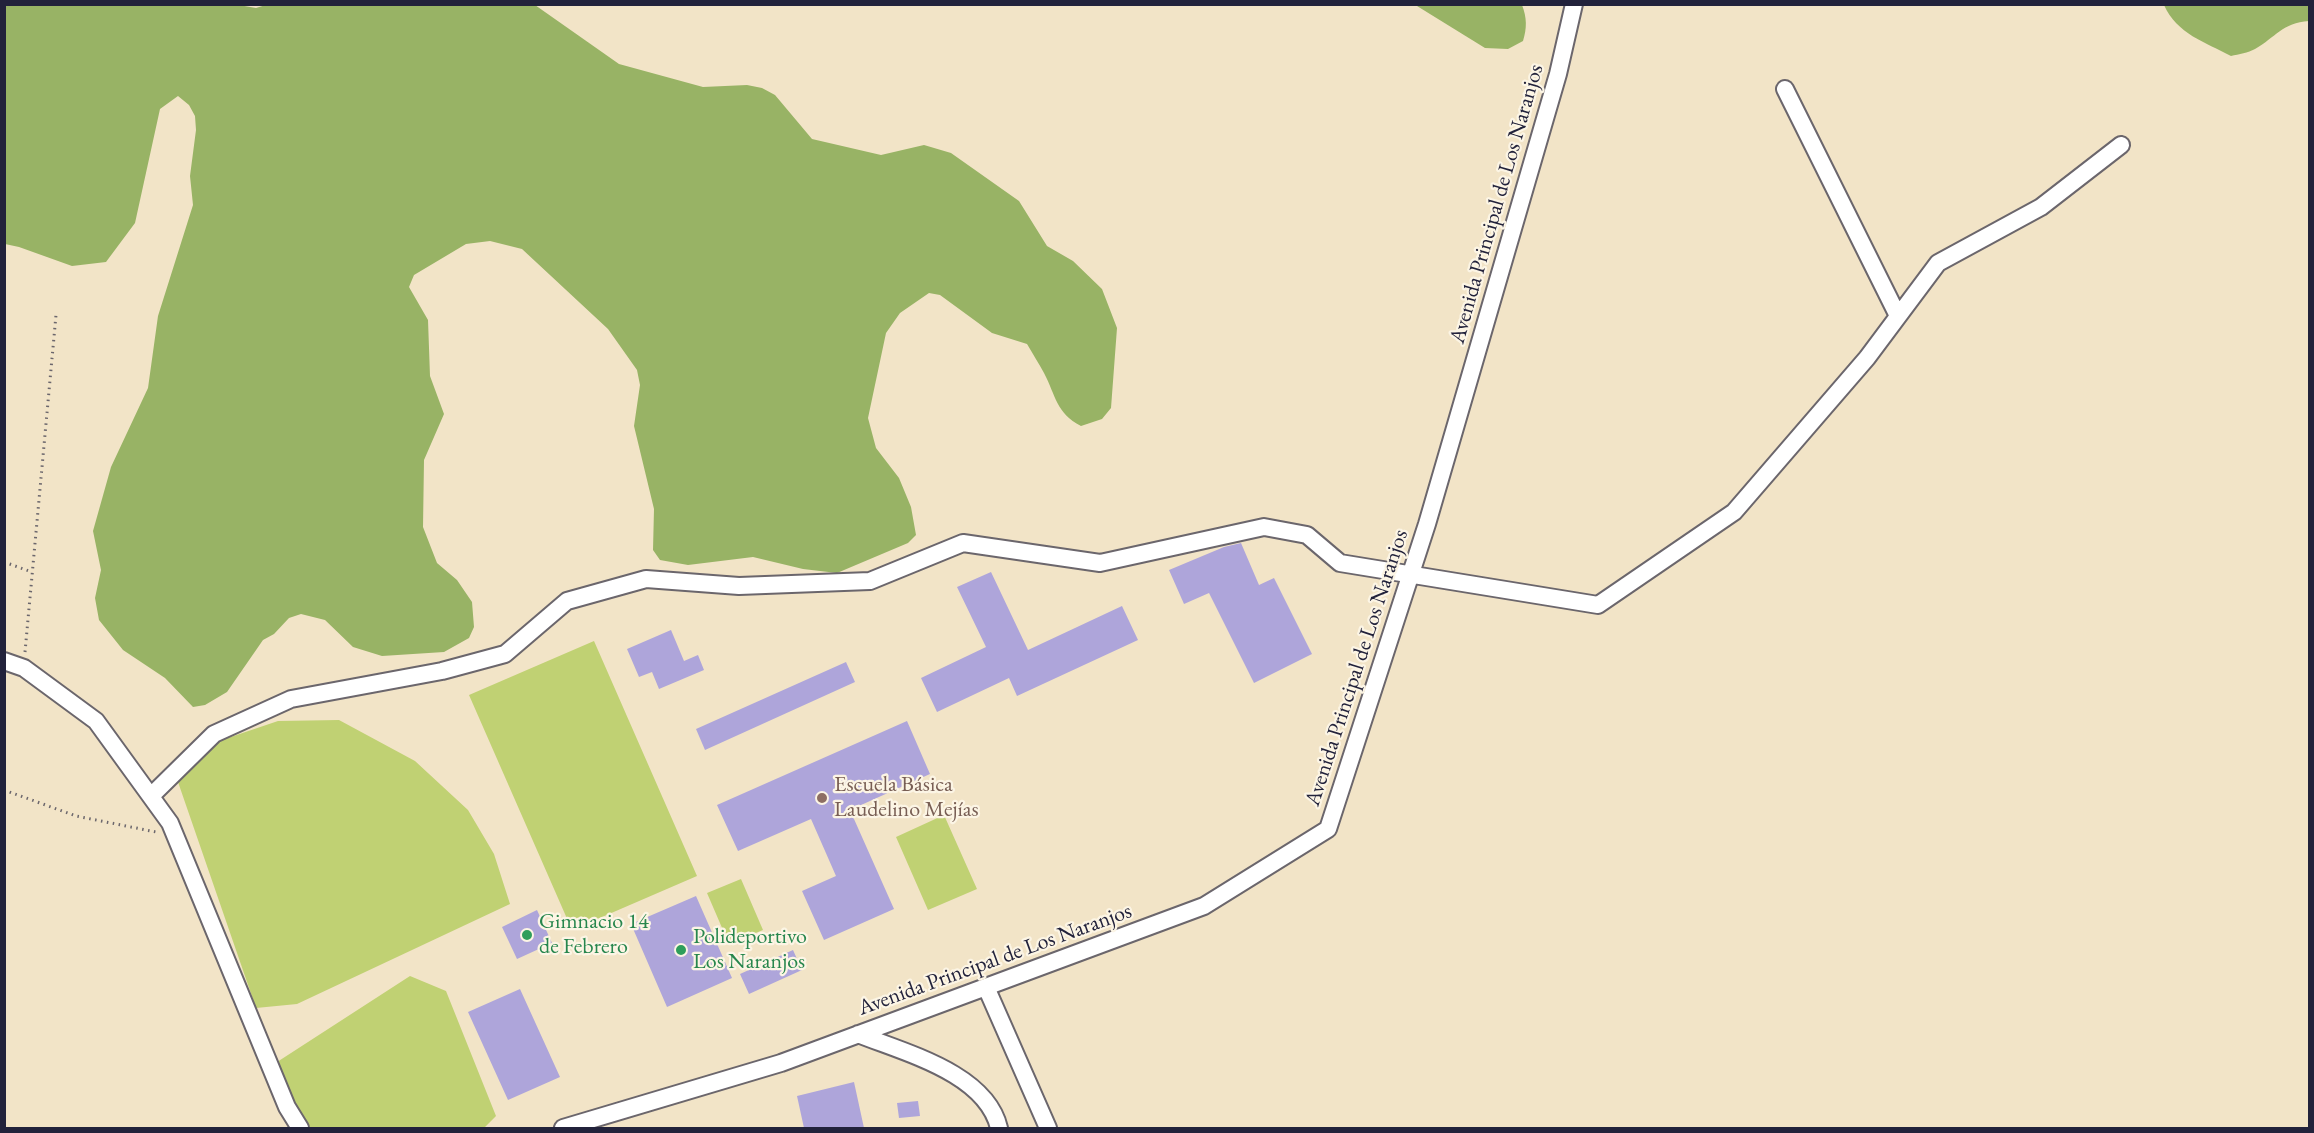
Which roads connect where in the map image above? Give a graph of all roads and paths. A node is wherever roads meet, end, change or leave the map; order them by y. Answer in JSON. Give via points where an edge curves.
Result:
{"nodes":[{"id":1,"x":1574,"y":4,"type":"edge"},
{"id":2,"x":1785,"y":89,"type":"dead end"},
{"id":3,"x":2121,"y":145,"type":"dead end"},
{"id":4,"x":56,"y":315,"type":"dead end"},
{"id":5,"x":1898,"y":316,"type":"junction"},
{"id":6,"x":4,"y":562,"type":"edge"},
{"id":7,"x":32,"y":572,"type":"junction"},
{"id":8,"x":1410,"y":576,"type":"junction"},
{"id":9,"x":4,"y":661,"type":"edge"},
{"id":10,"x":24,"y":668,"type":"junction"},
{"id":11,"x":4,"y":790,"type":"edge"},
{"id":12,"x":151,"y":796,"type":"junction"},
{"id":13,"x":175,"y":836,"type":"junction"},
{"id":14,"x":986,"y":987,"type":"junction"},
{"id":15,"x":858,"y":1034,"type":"junction"},
{"id":16,"x":300,"y":1128,"type":"edge"},
{"id":17,"x":563,"y":1128,"type":"edge"},
{"id":18,"x":999,"y":1128,"type":"edge"},
{"id":19,"x":1048,"y":1128,"type":"edge"}],
"edges":[{"from":1,"to":8,"type":"street","name":"Avenida Principal de Los Naranjos","via":[[1558,74]]},
{"from":2,"to":5,"type":"street"},
{"from":3,"to":5,"type":"street","via":[[2041,207],[1938,263]]},
{"from":4,"to":7,"type":"path"},
{"from":5,"to":8,"type":"street","via":[[1867,358],[1734,512],[1598,605]]},
{"from":6,"to":7,"type":"path"},
{"from":7,"to":10,"type":"path"},
{"from":8,"to":12,"type":"street","via":[[1340,563],[1307,535],[1264,527],[1100,563],[963,543],[870,581],[740,586],[646,579],[567,601],[505,654],[442,671],[291,699],[214,734]]},
{"from":8,"to":14,"type":"street","name":"Avenida Principal de Los Naranjos","via":[[1328,829],[1204,906]]},
{"from":9,"to":10,"type":"street"},
{"from":10,"to":12,"type":"street","via":[[96,721]]},
{"from":11,"to":13,"type":"path","via":[[76,816]]},
{"from":12,"to":13,"type":"street"},
{"from":13,"to":16,"type":"street","via":[[287,1107]]},
{"from":14,"to":15,"type":"street","name":"Avenida Principal de Los Naranjos"},
{"from":14,"to":19,"type":"street"},
{"from":15,"to":17,"type":"street","name":"Avenida Principal de Los Naranjos","via":[[781,1063]]},
{"from":15,"to":18,"type":"street","via":[[950,1071],[989,1103]]}]}
